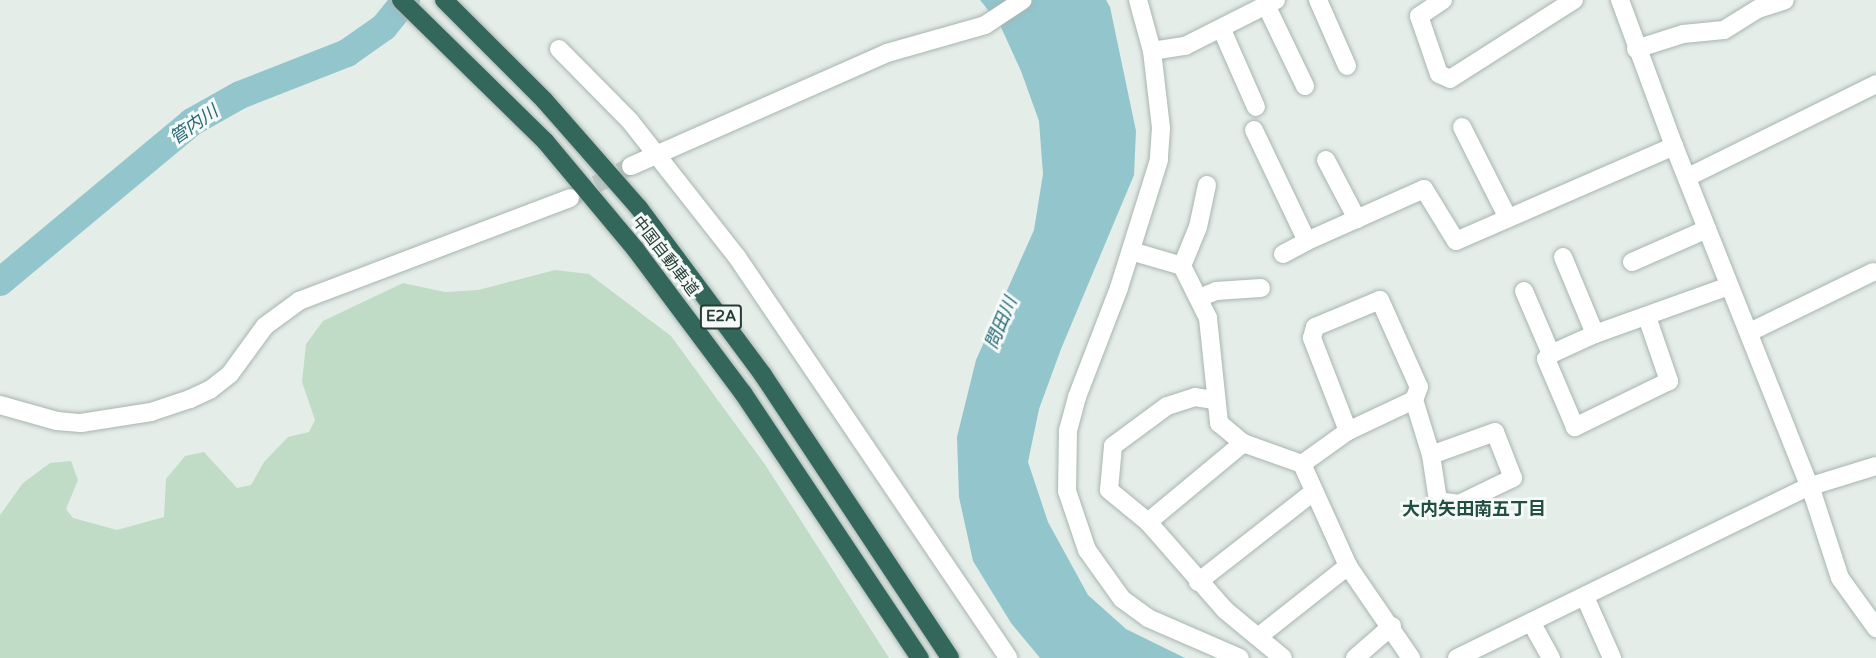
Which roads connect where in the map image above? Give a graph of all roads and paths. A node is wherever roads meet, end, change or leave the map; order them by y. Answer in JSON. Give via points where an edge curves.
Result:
{"nodes":[{"id":1,"x":401,"y":0,"type":"edge"},
{"id":2,"x":1023,"y":0,"type":"edge"},
{"id":3,"x":1138,"y":0,"type":"edge"},
{"id":4,"x":1318,"y":0,"type":"edge"},
{"id":5,"x":1443,"y":0,"type":"edge"},
{"id":6,"x":1574,"y":0,"type":"edge"},
{"id":7,"x":1620,"y":0,"type":"edge"},
{"id":8,"x":1785,"y":0,"type":"edge"},
{"id":9,"x":1271,"y":2,"type":"edge"},
{"id":10,"x":448,"y":4,"type":"edge"},
{"id":11,"x":1221,"y":30,"type":"junction"},
{"id":12,"x":559,"y":49,"type":"dead end"},
{"id":13,"x":1636,"y":49,"type":"junction"},
{"id":14,"x":1152,"y":51,"type":"junction"},
{"id":15,"x":1347,"y":66,"type":"dead end"},
{"id":16,"x":1876,"y":84,"type":"edge"},
{"id":17,"x":1305,"y":86,"type":"dead end"},
{"id":18,"x":1256,"y":107,"type":"dead end"},
{"id":19,"x":1462,"y":127,"type":"dead end"},
{"id":20,"x":1254,"y":130,"type":"dead end"},
{"id":21,"x":1674,"y":146,"type":"junction"},
{"id":22,"x":655,"y":153,"type":"junction"},
{"id":23,"x":1326,"y":160,"type":"dead end"},
{"id":24,"x":631,"y":166,"type":"tunnel mouth"},
{"id":25,"x":1688,"y":177,"type":"junction"},
{"id":26,"x":1207,"y":185,"type":"dead end"},
{"id":27,"x":570,"y":198,"type":"tunnel mouth"},
{"id":28,"x":1508,"y":218,"type":"junction"},
{"id":29,"x":1356,"y":219,"type":"junction"},
{"id":30,"x":1707,"y":230,"type":"junction"},
{"id":31,"x":1307,"y":241,"type":"junction"},
{"id":32,"x":1131,"y":251,"type":"junction"},
{"id":33,"x":1283,"y":254,"type":"dead end"},
{"id":34,"x":1563,"y":257,"type":"dead end"},
{"id":35,"x":1632,"y":261,"type":"dead end"},
{"id":36,"x":1182,"y":266,"type":"junction"},
{"id":37,"x":1873,"y":272,"type":"dead end"},
{"id":38,"x":1729,"y":286,"type":"junction"},
{"id":39,"x":1261,"y":288,"type":"dead end"},
{"id":40,"x":1524,"y":291,"type":"dead end"},
{"id":41,"x":1199,"y":298,"type":"junction"},
{"id":42,"x":1647,"y":317,"type":"junction"},
{"id":43,"x":1750,"y":332,"type":"junction"},
{"id":44,"x":1595,"y":334,"type":"junction"},
{"id":45,"x":1551,"y":354,"type":"junction"},
{"id":46,"x":1214,"y":400,"type":"junction"},
{"id":47,"x":1414,"y":400,"type":"junction"},
{"id":48,"x":0,"y":405,"type":"edge"},
{"id":49,"x":1348,"y":431,"type":"junction"},
{"id":50,"x":1243,"y":443,"type":"junction"},
{"id":51,"x":1431,"y":456,"type":"junction"},
{"id":52,"x":1302,"y":464,"type":"junction"},
{"id":53,"x":1876,"y":466,"type":"edge"},
{"id":54,"x":1808,"y":487,"type":"junction"},
{"id":55,"x":1312,"y":493,"type":"junction"},
{"id":56,"x":1148,"y":522,"type":"junction"},
{"id":57,"x":1348,"y":566,"type":"junction"},
{"id":58,"x":1198,"y":582,"type":"junction"},
{"id":59,"x":1585,"y":597,"type":"junction"},
{"id":60,"x":1531,"y":622,"type":"junction"},
{"id":61,"x":1392,"y":626,"type":"junction"},
{"id":62,"x":1876,"y":628,"type":"edge"},
{"id":63,"x":1258,"y":637,"type":"junction"},
{"id":64,"x":920,"y":658,"type":"edge"},
{"id":65,"x":950,"y":658,"type":"edge"},
{"id":66,"x":1008,"y":658,"type":"edge"},
{"id":67,"x":1240,"y":658,"type":"edge"},
{"id":68,"x":1283,"y":658,"type":"edge"},
{"id":69,"x":1354,"y":658,"type":"edge"},
{"id":70,"x":1411,"y":658,"type":"edge"},
{"id":71,"x":1458,"y":658,"type":"edge"},
{"id":72,"x":1551,"y":658,"type":"edge"},
{"id":73,"x":1612,"y":658,"type":"edge"}],
"edges":[{"from":1,"to":64,"type":"highway","name":"中国自動車道","number":"E2A","via":[[545,141],[681,308]]},
{"from":2,"to":22,"type":"street","via":[[986,25],[887,53]]},
{"from":3,"to":14,"type":"street"},
{"from":4,"to":15,"type":"street"},
{"from":5,"to":6,"type":"street","via":[[1419,16],[1439,74],[1450,79]]},
{"from":7,"to":13,"type":"street"},
{"from":8,"to":13,"type":"street","via":[[1758,9],[1724,30],[1683,34]]},
{"from":9,"to":11,"type":"street"},
{"from":9,"to":17,"type":"street"},
{"from":10,"to":65,"type":"highway","name":"中国自動車道","number":"E2A","via":[[608,171],[692,277],[763,375]]},
{"from":11,"to":14,"type":"street","via":[[1185,46]]},
{"from":11,"to":18,"type":"street"},
{"from":12,"to":22,"type":"street","via":[[630,121]]},
{"from":13,"to":21,"type":"street"},
{"from":14,"to":32,"type":"street","via":[[1161,128],[1159,160]]},
{"from":16,"to":25,"type":"street"},
{"from":19,"to":28,"type":"street"},
{"from":20,"to":31,"type":"street"},
{"from":21,"to":25,"type":"street"},
{"from":21,"to":28,"type":"street"},
{"from":22,"to":24,"type":"street"},
{"from":22,"to":66,"type":"street","via":[[737,256],[812,361]]},
{"from":23,"to":29,"type":"street"},
{"from":25,"to":30,"type":"street"},
{"from":26,"to":36,"type":"street","via":[[1198,227]]},
{"from":27,"to":48,"type":"street","via":[[299,301],[265,326],[230,374],[189,399],[151,412],[81,423],[57,421]]},
{"from":28,"to":29,"type":"street","via":[[1456,241],[1424,189]]},
{"from":29,"to":31,"type":"street"},
{"from":30,"to":35,"type":"street"},
{"from":30,"to":38,"type":"street"},
{"from":31,"to":33,"type":"street"},
{"from":32,"to":36,"type":"street"},
{"from":32,"to":67,"type":"street","via":[[1068,430],[1067,491],[1087,550],[1122,599],[1157,622]]},
{"from":34,"to":44,"type":"street"},
{"from":36,"to":41,"type":"street"},
{"from":37,"to":43,"type":"street"},
{"from":38,"to":42,"type":"street"},
{"from":38,"to":43,"type":"street"},
{"from":39,"to":41,"type":"street","via":[[1216,291]]},
{"from":40,"to":45,"type":"street"},
{"from":41,"to":46,"type":"street","via":[[1214,344]]},
{"from":42,"to":44,"type":"street"},
{"from":42,"to":45,"type":"street","via":[[1670,381],[1575,427],[1546,359]]},
{"from":43,"to":54,"type":"street"},
{"from":44,"to":45,"type":"street"},
{"from":46,"to":50,"type":"street","via":[[1219,423]]},
{"from":46,"to":56,"type":"street","via":[[1195,397],[1167,406],[1113,446],[1109,490]]},
{"from":47,"to":49,"type":"street"},
{"from":47,"to":49,"type":"street","via":[[1419,387],[1380,300],[1315,327],[1312,338]]},
{"from":47,"to":51,"type":"street"},
{"from":49,"to":52,"type":"street"},
{"from":50,"to":52,"type":"street"},
{"from":50,"to":56,"type":"street"},
{"from":51,"to":51,"type":"street","via":[[1438,501],[1459,504],[1514,478],[1495,432]]},
{"from":52,"to":55,"type":"street"},
{"from":53,"to":54,"type":"street"},
{"from":54,"to":59,"type":"street"},
{"from":54,"to":62,"type":"street","via":[[1840,578]]},
{"from":55,"to":57,"type":"street"},
{"from":55,"to":58,"type":"street"},
{"from":56,"to":58,"type":"street"},
{"from":57,"to":61,"type":"street"},
{"from":57,"to":63,"type":"street"},
{"from":58,"to":63,"type":"street"},
{"from":59,"to":60,"type":"street"},
{"from":59,"to":73,"type":"street"},
{"from":60,"to":71,"type":"street"},
{"from":60,"to":72,"type":"street"},
{"from":61,"to":69,"type":"street"},
{"from":61,"to":70,"type":"street"},
{"from":63,"to":68,"type":"street"}]}
